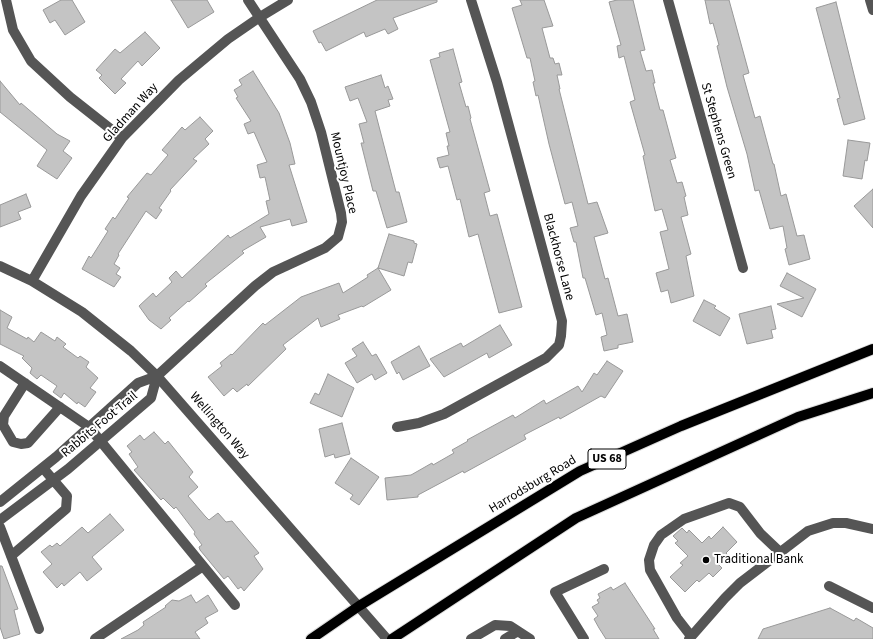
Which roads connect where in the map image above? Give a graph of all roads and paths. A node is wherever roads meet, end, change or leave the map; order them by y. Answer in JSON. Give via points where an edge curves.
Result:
{"nodes":[{"id":1,"x":6,"y":0,"type":"edge"},
{"id":2,"x":248,"y":0,"type":"edge"},
{"id":3,"x":288,"y":0,"type":"edge"},
{"id":4,"x":471,"y":0,"type":"edge"},
{"id":5,"x":668,"y":0,"type":"edge"},
{"id":6,"x":870,"y":0,"type":"edge"},
{"id":7,"x":873,"y":10,"type":"edge"},
{"id":8,"x":260,"y":17,"type":"junction"},
{"id":9,"x":122,"y":138,"type":"junction"},
{"id":10,"x":0,"y":266,"type":"edge"},
{"id":11,"x":743,"y":268,"type":"dead end"},
{"id":12,"x":32,"y":281,"type":"junction"},
{"id":13,"x":873,"y":349,"type":"edge"},
{"id":14,"x":0,"y":366,"type":"edge"},
{"id":15,"x":157,"y":376,"type":"junction"},
{"id":16,"x":25,"y":383,"type":"junction"},
{"id":17,"x":873,"y":393,"type":"edge"},
{"id":18,"x":60,"y":407,"type":"junction"},
{"id":19,"x":90,"y":427,"type":"junction"},
{"id":20,"x":397,"y":427,"type":"dead end"},
{"id":21,"x":101,"y":441,"type":"junction"},
{"id":22,"x":43,"y":468,"type":"junction"},
{"id":23,"x":54,"y":480,"type":"junction"},
{"id":24,"x":0,"y":502,"type":"edge"},
{"id":25,"x":0,"y":520,"type":"edge"},
{"id":26,"x":0,"y":527,"type":"edge"},
{"id":27,"x":873,"y":529,"type":"edge"},
{"id":28,"x":780,"y":552,"type":"junction"},
{"id":29,"x":11,"y":556,"type":"junction"},
{"id":30,"x":203,"y":566,"type":"junction"},
{"id":31,"x":604,"y":569,"type":"dead end"},
{"id":32,"x":829,"y":586,"type":"dead end"},
{"id":33,"x":234,"y":605,"type":"dead end"},
{"id":34,"x":359,"y":606,"type":"junction"},
{"id":35,"x":873,"y":608,"type":"edge"},
{"id":36,"x":39,"y":630,"type":"dead end"},
{"id":37,"x":518,"y":631,"type":"junction"},
{"id":38,"x":690,"y":638,"type":"edge"},
{"id":39,"x":95,"y":639,"type":"edge"},
{"id":40,"x":311,"y":639,"type":"edge"},
{"id":41,"x":387,"y":639,"type":"edge"},
{"id":42,"x":392,"y":639,"type":"edge"},
{"id":43,"x":471,"y":639,"type":"edge"},
{"id":44,"x":505,"y":639,"type":"edge"},
{"id":45,"x":530,"y":639,"type":"edge"},
{"id":46,"x":584,"y":639,"type":"edge"}],
"edges":[{"from":1,"to":9,"type":"street","via":[[13,30],[31,61],[64,92]]},
{"from":2,"to":8,"type":"street","name":"Mountjoy Place"},
{"from":3,"to":8,"type":"street","name":"Gladman Way"},
{"from":4,"to":20,"type":"street","name":"Blackhorse Lane","via":[[497,82],[562,321],[561,336],[559,345],[546,358],[444,414]]},
{"from":5,"to":11,"type":"street","name":"St Stephens Green"},
{"from":6,"to":7,"type":"street"},
{"from":8,"to":9,"type":"street","name":"Gladman Way","via":[[228,39],[179,80]]},
{"from":8,"to":15,"type":"street","name":"Mountjoy Place","via":[[300,79],[311,102],[335,184],[341,213],[340,231],[330,245],[273,272]]},
{"from":9,"to":12,"type":"street","name":"Gladman Way","via":[[81,196]]},
{"from":10,"to":12,"type":"street","name":"Wellington Way"},
{"from":12,"to":15,"type":"street","name":"Wellington Way","via":[[82,312],[131,351]]},
{"from":13,"to":34,"type":"main road","name":"Harrodsburg Road","number":"US 68","via":[[681,426],[580,471]]},
{"from":14,"to":16,"type":"street"},
{"from":15,"to":19,"type":"street","name":"Rabbits Foot Trail","via":[[138,383]]},
{"from":15,"to":21,"type":"street","name":"Rabbits Foot Trail","via":[[151,398]]},
{"from":15,"to":34,"type":"street","name":"Wellington Way"},
{"from":16,"to":18,"type":"street"},
{"from":16,"to":18,"type":"street","via":[[4,416],[3,425],[13,442],[28,443]]},
{"from":17,"to":42,"type":"main road","via":[[798,417],[576,518]]},
{"from":18,"to":19,"type":"street"},
{"from":19,"to":21,"type":"street"},
{"from":19,"to":22,"type":"street","name":"Rabbits Foot Trail"},
{"from":21,"to":23,"type":"street","name":"Rabbits Foot Trail"},
{"from":21,"to":30,"type":"street"},
{"from":22,"to":23,"type":"street"},
{"from":22,"to":24,"type":"street","name":"Rabbits Foot Trail"},
{"from":23,"to":25,"type":"street","name":"Rabbits Foot Trail"},
{"from":23,"to":29,"type":"street","via":[[67,496],[66,509]]},
{"from":26,"to":29,"type":"street"},
{"from":27,"to":28,"type":"street","via":[[833,523],[808,531]]},
{"from":28,"to":38,"type":"street","via":[[725,598]]},
{"from":28,"to":38,"type":"street","via":[[760,533],[740,507],[729,503],[684,519],[661,535],[649,560],[650,570]]},
{"from":29,"to":36,"type":"street"},
{"from":30,"to":33,"type":"street"},
{"from":30,"to":39,"type":"street"},
{"from":31,"to":46,"type":"street","via":[[555,592]]},
{"from":32,"to":35,"type":"street"},
{"from":34,"to":40,"type":"main road","name":"Harrodsburg Road","number":"US 68"},
{"from":34,"to":41,"type":"street","name":"Wellington Way"},
{"from":37,"to":43,"type":"street","via":[[510,626],[495,625]]},
{"from":37,"to":44,"type":"street"},
{"from":37,"to":45,"type":"street"}]}
